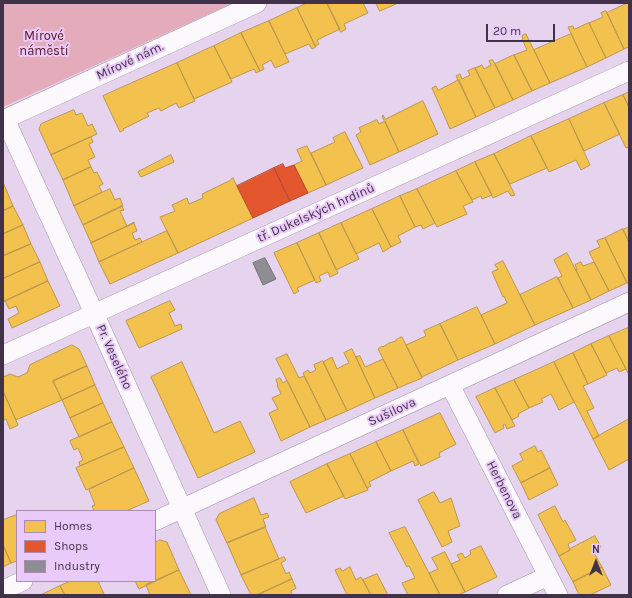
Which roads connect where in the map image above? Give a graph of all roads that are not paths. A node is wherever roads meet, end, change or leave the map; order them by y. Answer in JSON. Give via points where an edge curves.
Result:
{"nodes":[{"id":1,"x":257,"y":3,"type":"edge"},
{"id":2,"x":629,"y":71,"type":"edge"},
{"id":3,"x":4,"y":119,"type":"edge"},
{"id":4,"x":629,"y":302,"type":"edge"},
{"id":5,"x":94,"y":313,"type":"junction"},
{"id":6,"x":3,"y":355,"type":"edge"},
{"id":7,"x":450,"y":385,"type":"junction"},
{"id":8,"x":182,"y":509,"type":"junction"},
{"id":9,"x":156,"y":521,"type":"edge"},
{"id":10,"x":548,"y":576,"type":"junction"},
{"id":11,"x":21,"y":582,"type":"edge"},
{"id":12,"x":3,"y":590,"type":"edge"},
{"id":13,"x":221,"y":595,"type":"edge"},
{"id":14,"x":507,"y":595,"type":"edge"},
{"id":15,"x":558,"y":595,"type":"edge"}],
"edges":[{"from":1,"to":3,"type":"street","name":"Mírové nám."},
{"from":2,"to":5,"type":"street","name":"tř. Dukelských hrdinů"},
{"from":3,"to":5,"type":"street","name":"Pr. Veselého"},
{"from":4,"to":7,"type":"street","name":"Sušilova"},
{"from":5,"to":6,"type":"street","name":"tř. Dukelských hrdinů"},
{"from":5,"to":8,"type":"street","name":"Pr. Veselého"},
{"from":7,"to":8,"type":"street","name":"Sušilova"},
{"from":7,"to":10,"type":"street","name":"Herbenova"},
{"from":8,"to":9,"type":"street","name":"Sušilova"},
{"from":8,"to":13,"type":"street","name":"Pr. Veselého"},
{"from":10,"to":14,"type":"street"},
{"from":10,"to":15,"type":"street","name":"Herbenova"},
{"from":11,"to":12,"type":"street"}]}
